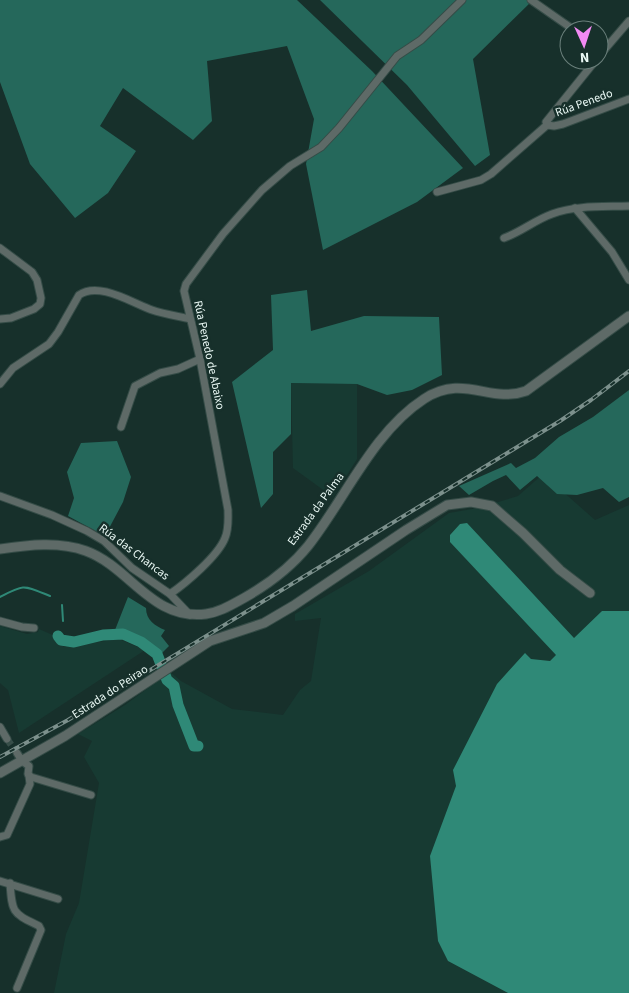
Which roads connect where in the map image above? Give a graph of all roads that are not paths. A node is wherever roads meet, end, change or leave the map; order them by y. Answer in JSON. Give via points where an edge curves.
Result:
{"nodes":[{"id":1,"x":462,"y":0,"type":"edge"},
{"id":2,"x":532,"y":0,"type":"edge"},
{"id":3,"x":560,"y":20,"type":"edge"},
{"id":4,"x":629,"y":21,"type":"edge"},
{"id":5,"x":609,"y":44,"type":"edge"},
{"id":6,"x":588,"y":70,"type":"edge"},
{"id":7,"x":629,"y":99,"type":"edge"},
{"id":8,"x":546,"y":125,"type":"junction"},
{"id":9,"x":437,"y":192,"type":"dead end"},
{"id":10,"x":629,"y":206,"type":"edge"},
{"id":11,"x":575,"y":208,"type":"junction"},
{"id":12,"x":504,"y":238,"type":"dead end"},
{"id":13,"x":0,"y":248,"type":"edge"},
{"id":14,"x":629,"y":280,"type":"edge"},
{"id":15,"x":629,"y":316,"type":"edge"},
{"id":16,"x":0,"y":319,"type":"edge"},
{"id":17,"x":190,"y":319,"type":"junction"},
{"id":18,"x":200,"y":359,"type":"junction"},
{"id":19,"x":0,"y":384,"type":"edge"},
{"id":20,"x":121,"y":427,"type":"dead end"},
{"id":21,"x":0,"y":496,"type":"edge"},
{"id":22,"x":0,"y":548,"type":"edge"},
{"id":23,"x":590,"y":593,"type":"dead end"},
{"id":24,"x":170,"y":594,"type":"junction"},
{"id":25,"x":191,"y":616,"type":"junction"},
{"id":26,"x":0,"y":622,"type":"edge"},
{"id":27,"x":34,"y":628,"type":"dead end"},
{"id":28,"x":0,"y":727,"type":"edge"},
{"id":29,"x":8,"y":739,"type":"tunnel mouth"},
{"id":30,"x":19,"y":757,"type":"junction"},
{"id":31,"x":0,"y":773,"type":"edge"},
{"id":32,"x":29,"y":776,"type":"junction"},
{"id":33,"x":90,"y":795,"type":"dead end"},
{"id":34,"x":0,"y":837,"type":"edge"},
{"id":35,"x":0,"y":881,"type":"edge"},
{"id":36,"x":10,"y":883,"type":"junction"},
{"id":37,"x":58,"y":899,"type":"dead end"},
{"id":38,"x":17,"y":988,"type":"dead end"}],
"edges":[{"from":1,"to":17,"type":"street","name":"Rúa Penedo de Abaixo","via":[[421,40],[397,56],[330,139],[271,180],[223,234],[186,284],[184,291]]},
{"from":2,"to":3,"type":"street"},
{"from":4,"to":5,"type":"street"},
{"from":6,"to":8,"type":"street"},
{"from":7,"to":8,"type":"street","name":"Rúa Penedo","via":[[563,124]]},
{"from":8,"to":9,"type":"street","via":[[491,174],[481,180]]},
{"from":10,"to":11,"type":"street"},
{"from":11,"to":12,"type":"street","via":[[551,214]]},
{"from":11,"to":14,"type":"street","via":[[612,252]]},
{"from":13,"to":16,"type":"street","via":[[32,272],[41,298],[34,309]]},
{"from":15,"to":25,"type":"street","name":"Estrada da Palma","via":[[526,391],[509,395],[450,388],[416,404],[391,428],[307,546],[283,571],[256,592],[225,608]]},
{"from":17,"to":18,"type":"street","name":"Rúa Penedo de Abaixo"},
{"from":17,"to":19,"type":"street","via":[[151,310],[122,296],[92,290],[83,292],[49,344],[13,368]]},
{"from":18,"to":20,"type":"street","via":[[135,386]]},
{"from":18,"to":24,"type":"street","name":"Rúa Penedo de Abaixo","via":[[228,523],[220,545],[192,578]]},
{"from":21,"to":24,"type":"street","name":"Rúa das Chancas","via":[[88,531],[132,568]]},
{"from":22,"to":25,"type":"street","name":"Estrada da Palma","via":[[54,545],[86,551],[99,556],[158,603]]},
{"from":23,"to":30,"type":"street","name":"Estrada do Peirao","via":[[560,570],[492,506],[471,502],[448,505],[264,624],[210,641],[65,736]]},
{"from":24,"to":25,"type":"street","name":"Rúa das Chancas"},
{"from":26,"to":27,"type":"street"},
{"from":28,"to":29,"type":"street"},
{"from":30,"to":31,"type":"street","name":"Estrada do Peirao"},
{"from":30,"to":32,"type":"street","via":[[29,766]]},
{"from":32,"to":33,"type":"street"},
{"from":32,"to":34,"type":"street","via":[[30,784],[7,835]]},
{"from":35,"to":36,"type":"street"},
{"from":36,"to":37,"type":"street"},
{"from":36,"to":38,"type":"street","via":[[11,905],[17,914],[41,930]]}]}
